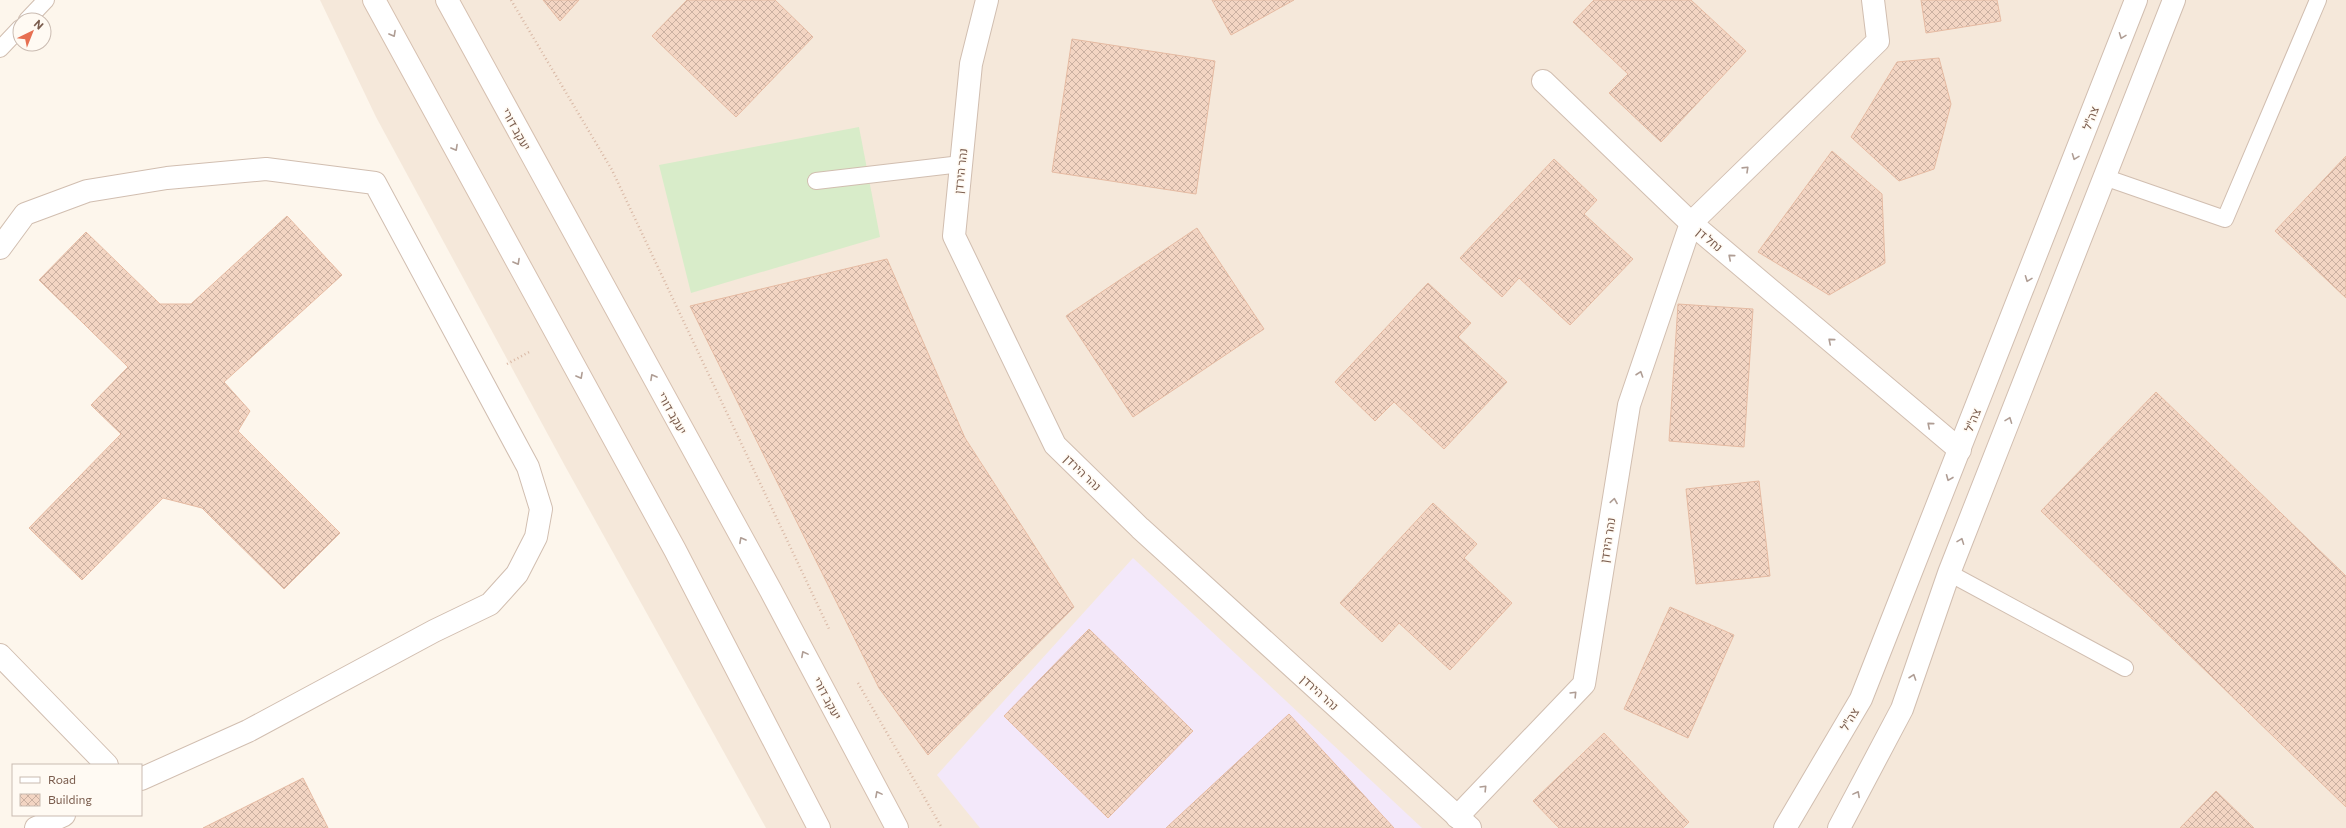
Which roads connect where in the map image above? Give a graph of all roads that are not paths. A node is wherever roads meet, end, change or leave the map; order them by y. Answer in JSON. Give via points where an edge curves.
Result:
{"nodes":[{"id":1,"x":46,"y":0,"type":"edge"},
{"id":2,"x":374,"y":0,"type":"edge"},
{"id":3,"x":447,"y":0,"type":"edge"},
{"id":4,"x":987,"y":0,"type":"edge"},
{"id":5,"x":1873,"y":0,"type":"edge"},
{"id":6,"x":2136,"y":0,"type":"edge"},
{"id":7,"x":2174,"y":0,"type":"edge"},
{"id":8,"x":2318,"y":0,"type":"edge"},
{"id":9,"x":35,"y":12,"type":"edge"},
{"id":10,"x":12,"y":36,"type":"edge"},
{"id":11,"x":0,"y":49,"type":"edge"},
{"id":12,"x":1543,"y":81,"type":"dead end"},
{"id":13,"x":961,"y":164,"type":"junction"},
{"id":14,"x":2104,"y":177,"type":"junction"},
{"id":15,"x":816,"y":181,"type":"dead end"},
{"id":16,"x":1691,"y":223,"type":"junction"},
{"id":17,"x":0,"y":248,"type":"edge"},
{"id":18,"x":1960,"y":450,"type":"junction"},
{"id":19,"x":1949,"y":573,"type":"junction"},
{"id":20,"x":0,"y":655,"type":"edge"},
{"id":21,"x":2125,"y":668,"type":"dead end"},
{"id":22,"x":105,"y":764,"type":"edge"},
{"id":23,"x":142,"y":779,"type":"edge"},
{"id":24,"x":62,"y":816,"type":"edge"},
{"id":25,"x":1464,"y":822,"type":"edge"},
{"id":26,"x":36,"y":828,"type":"edge"},
{"id":27,"x":819,"y":828,"type":"edge"},
{"id":28,"x":897,"y":828,"type":"edge"},
{"id":29,"x":1785,"y":828,"type":"edge"},
{"id":30,"x":1839,"y":828,"type":"edge"}],
"edges":[{"from":1,"to":9,"type":"lane"},
{"from":2,"to":27,"type":"street","one_way":true,"via":[[675,550]]},
{"from":28,"to":3,"type":"street","name":"יעקב דורי","one_way":true,"via":[[771,591]]},
{"from":4,"to":13,"type":"street","name":"נהר הירדן","via":[[971,64]]},
{"from":16,"to":5,"type":"street","name":"נחל דן","one_way":true,"via":[[1878,41]]},
{"from":6,"to":18,"type":"street","name":"צה\"ל","one_way":true},
{"from":7,"to":14,"type":"street"},
{"from":8,"to":14,"type":"lane","via":[[2225,219]]},
{"from":10,"to":11,"type":"lane"},
{"from":12,"to":16,"type":"street"},
{"from":13,"to":15,"type":"lane"},
{"from":13,"to":25,"type":"street","name":"נהר הירדן","via":[[954,236],[1055,445],[1140,528]]},
{"from":19,"to":14,"type":"street","one_way":true},
{"from":18,"to":16,"type":"street","name":"נחל דן","one_way":true},
{"from":25,"to":16,"type":"street","name":"נהר הירדן","one_way":true,"via":[[1584,684],[1629,405]]},
{"from":17,"to":23,"type":"street","via":[[26,214],[87,191],[167,178],[266,170],[375,183],[528,467],[541,509],[536,537],[517,574],[490,604],[434,631],[248,731]]},
{"from":18,"to":29,"type":"street","name":"צה\"ל","one_way":true,"via":[[1861,698]]},
{"from":19,"to":21,"type":"lane"},
{"from":30,"to":19,"type":"street","one_way":true,"via":[[1902,709]]},
{"from":20,"to":22,"type":"street"},
{"from":24,"to":26,"type":"street"}]}
